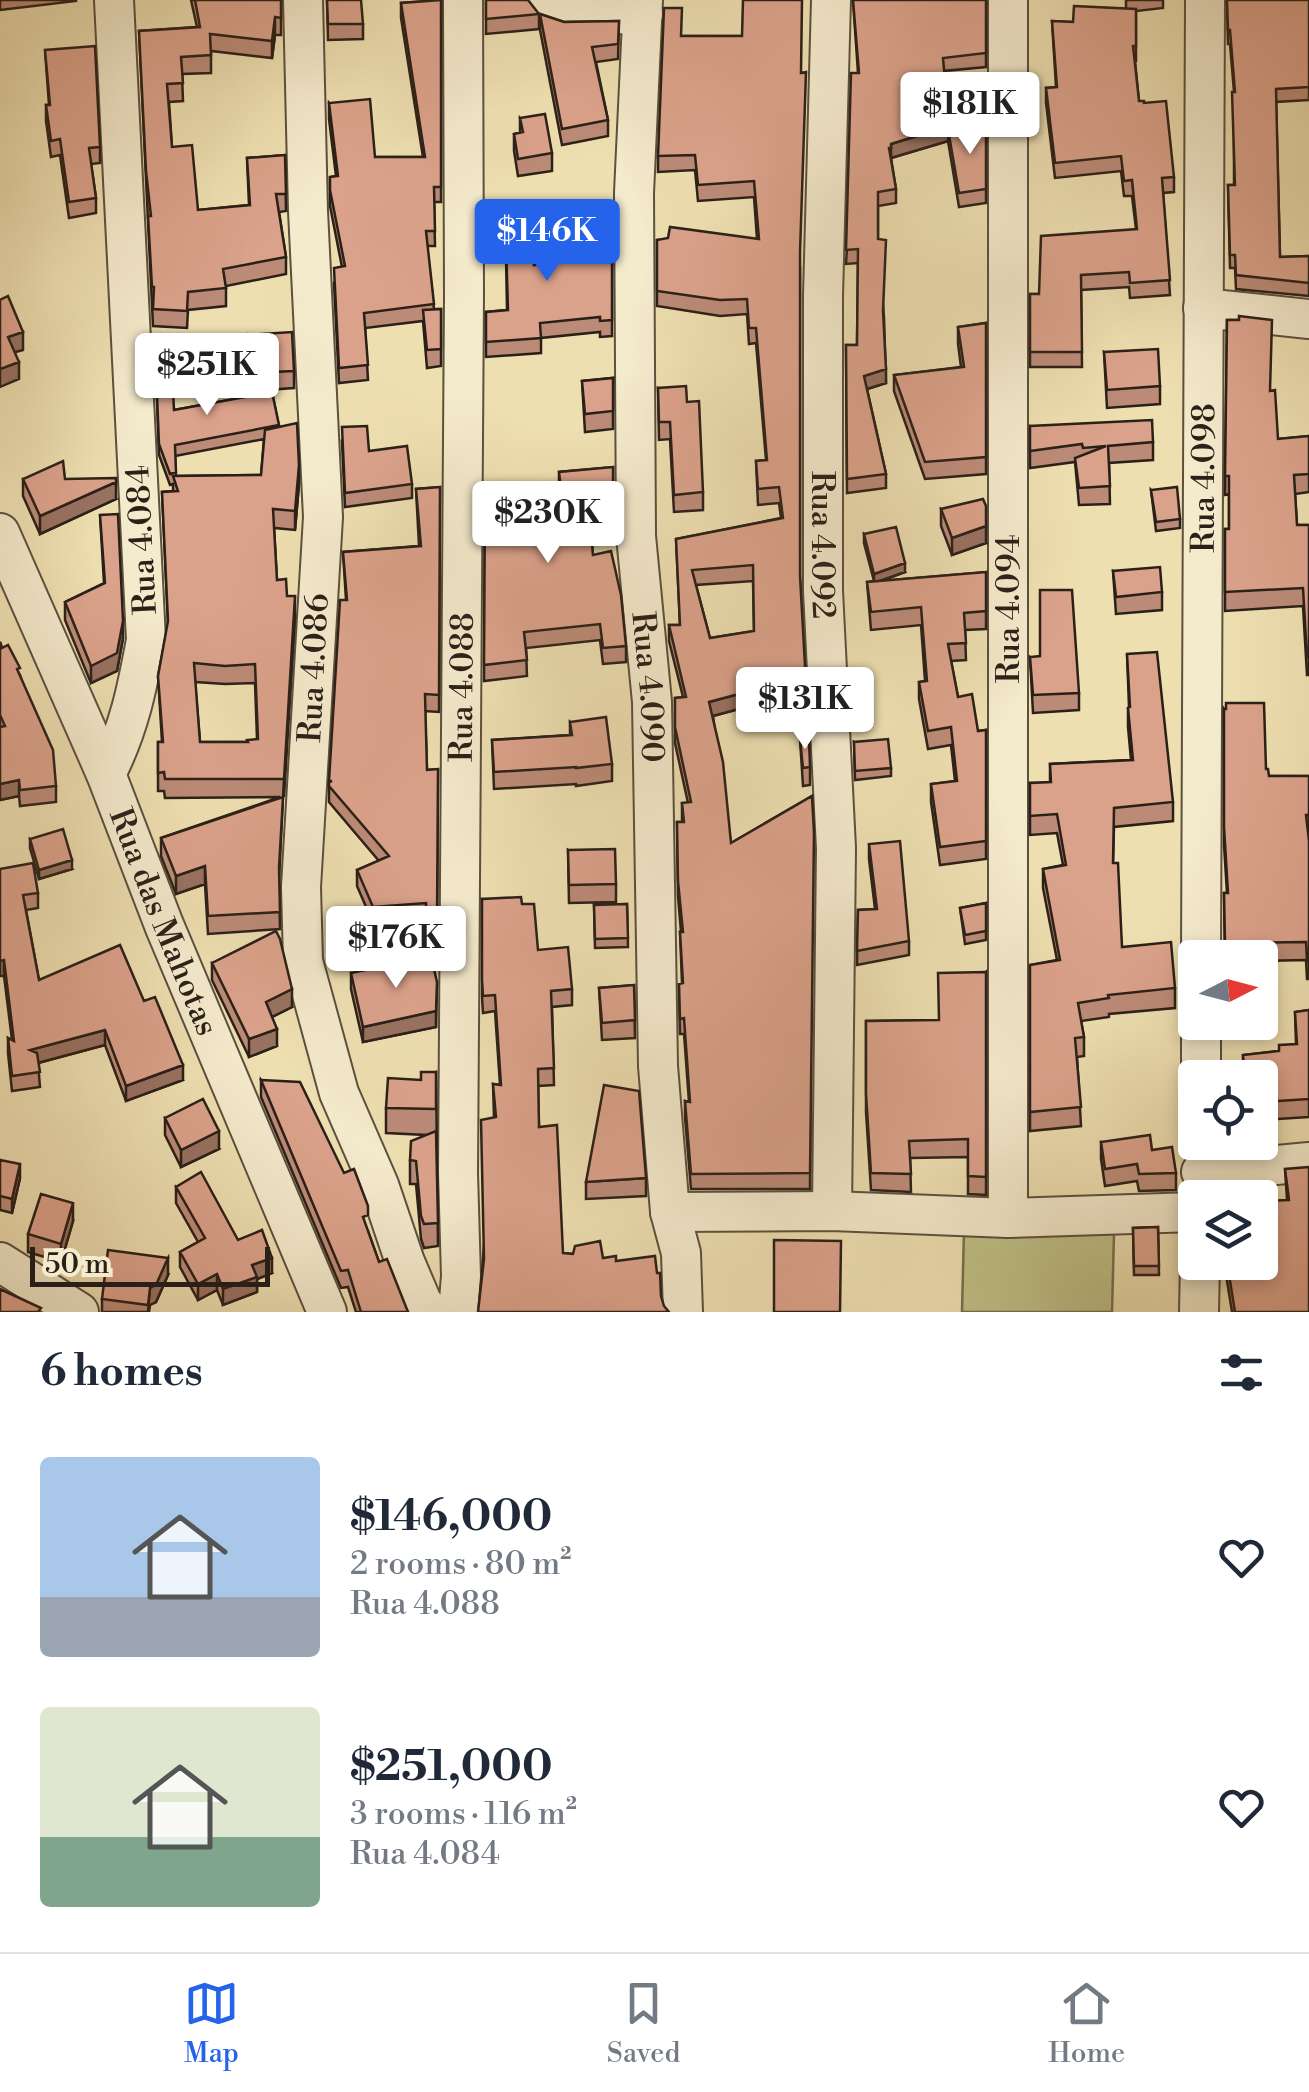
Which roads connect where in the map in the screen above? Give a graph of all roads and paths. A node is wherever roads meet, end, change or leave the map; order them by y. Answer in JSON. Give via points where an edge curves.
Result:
{"nodes":[{"id":1,"x":114,"y":0,"type":"edge"},
{"id":2,"x":304,"y":0,"type":"edge"},
{"id":3,"x":463,"y":0,"type":"edge"},
{"id":4,"x":545,"y":0,"type":"edge"},
{"id":5,"x":831,"y":0,"type":"edge"},
{"id":6,"x":1008,"y":0,"type":"edge"},
{"id":7,"x":1205,"y":0,"type":"edge"},
{"id":8,"x":643,"y":7,"type":"edge"},
{"id":9,"x":1202,"y":308,"type":"junction"},
{"id":10,"x":1309,"y":319,"type":"edge"},
{"id":11,"x":0,"y":533,"type":"edge"},
{"id":12,"x":106,"y":774,"type":"junction"},
{"id":13,"x":1201,"y":940,"type":"edge"},
{"id":14,"x":1309,"y":1162,"type":"edge"},
{"id":15,"x":1201,"y":1171,"type":"edge"},
{"id":16,"x":832,"y":1211,"type":"junction"},
{"id":17,"x":670,"y":1212,"type":"junction"},
{"id":18,"x":1178,"y":1213,"type":"edge"},
{"id":19,"x":1008,"y":1218,"type":"junction"},
{"id":20,"x":0,"y":1262,"type":"edge"},
{"id":21,"x":1200,"y":1280,"type":"edge"},
{"id":22,"x":79,"y":1312,"type":"edge"},
{"id":23,"x":327,"y":1312,"type":"edge"},
{"id":24,"x":430,"y":1312,"type":"edge"},
{"id":25,"x":458,"y":1312,"type":"edge"},
{"id":26,"x":683,"y":1312,"type":"edge"},
{"id":27,"x":1199,"y":1312,"type":"edge"}],
"edges":[{"from":1,"to":12,"type":"street","name":"Rua 4.084","via":[[146,640],[122,744]]},
{"from":2,"to":24,"type":"street","name":"Rua 4.086","via":[[323,517],[301,887],[303,960],[339,1092]]},
{"from":3,"to":25,"type":"street","name":"Rua 4.088"},
{"from":4,"to":8,"type":"street","via":[[564,16]]},
{"from":5,"to":16,"type":"street","name":"Rua 4.092","via":[[823,590],[836,848]]},
{"from":6,"to":19,"type":"street","name":"Rua 4.094"},
{"from":7,"to":9,"type":"street","name":"Rua 4.098"},
{"from":8,"to":17,"type":"street","name":"Rua 4.090","via":[[634,193],[636,536],[652,702],[658,1066]]},
{"from":9,"to":10,"type":"street"},
{"from":9,"to":13,"type":"street","name":"Rua 4.098"},
{"from":11,"to":12,"type":"street","name":"Rua das Mahotas"},
{"from":12,"to":23,"type":"street","name":"Rua das Mahotas"},
{"from":14,"to":15,"type":"street"},
{"from":16,"to":17,"type":"street"},
{"from":16,"to":19,"type":"street"},
{"from":17,"to":26,"type":"street","name":"Rua 4.090","via":[[681,1253]]},
{"from":18,"to":19,"type":"street"},
{"from":20,"to":22,"type":"street"},
{"from":21,"to":27,"type":"street"}]}
